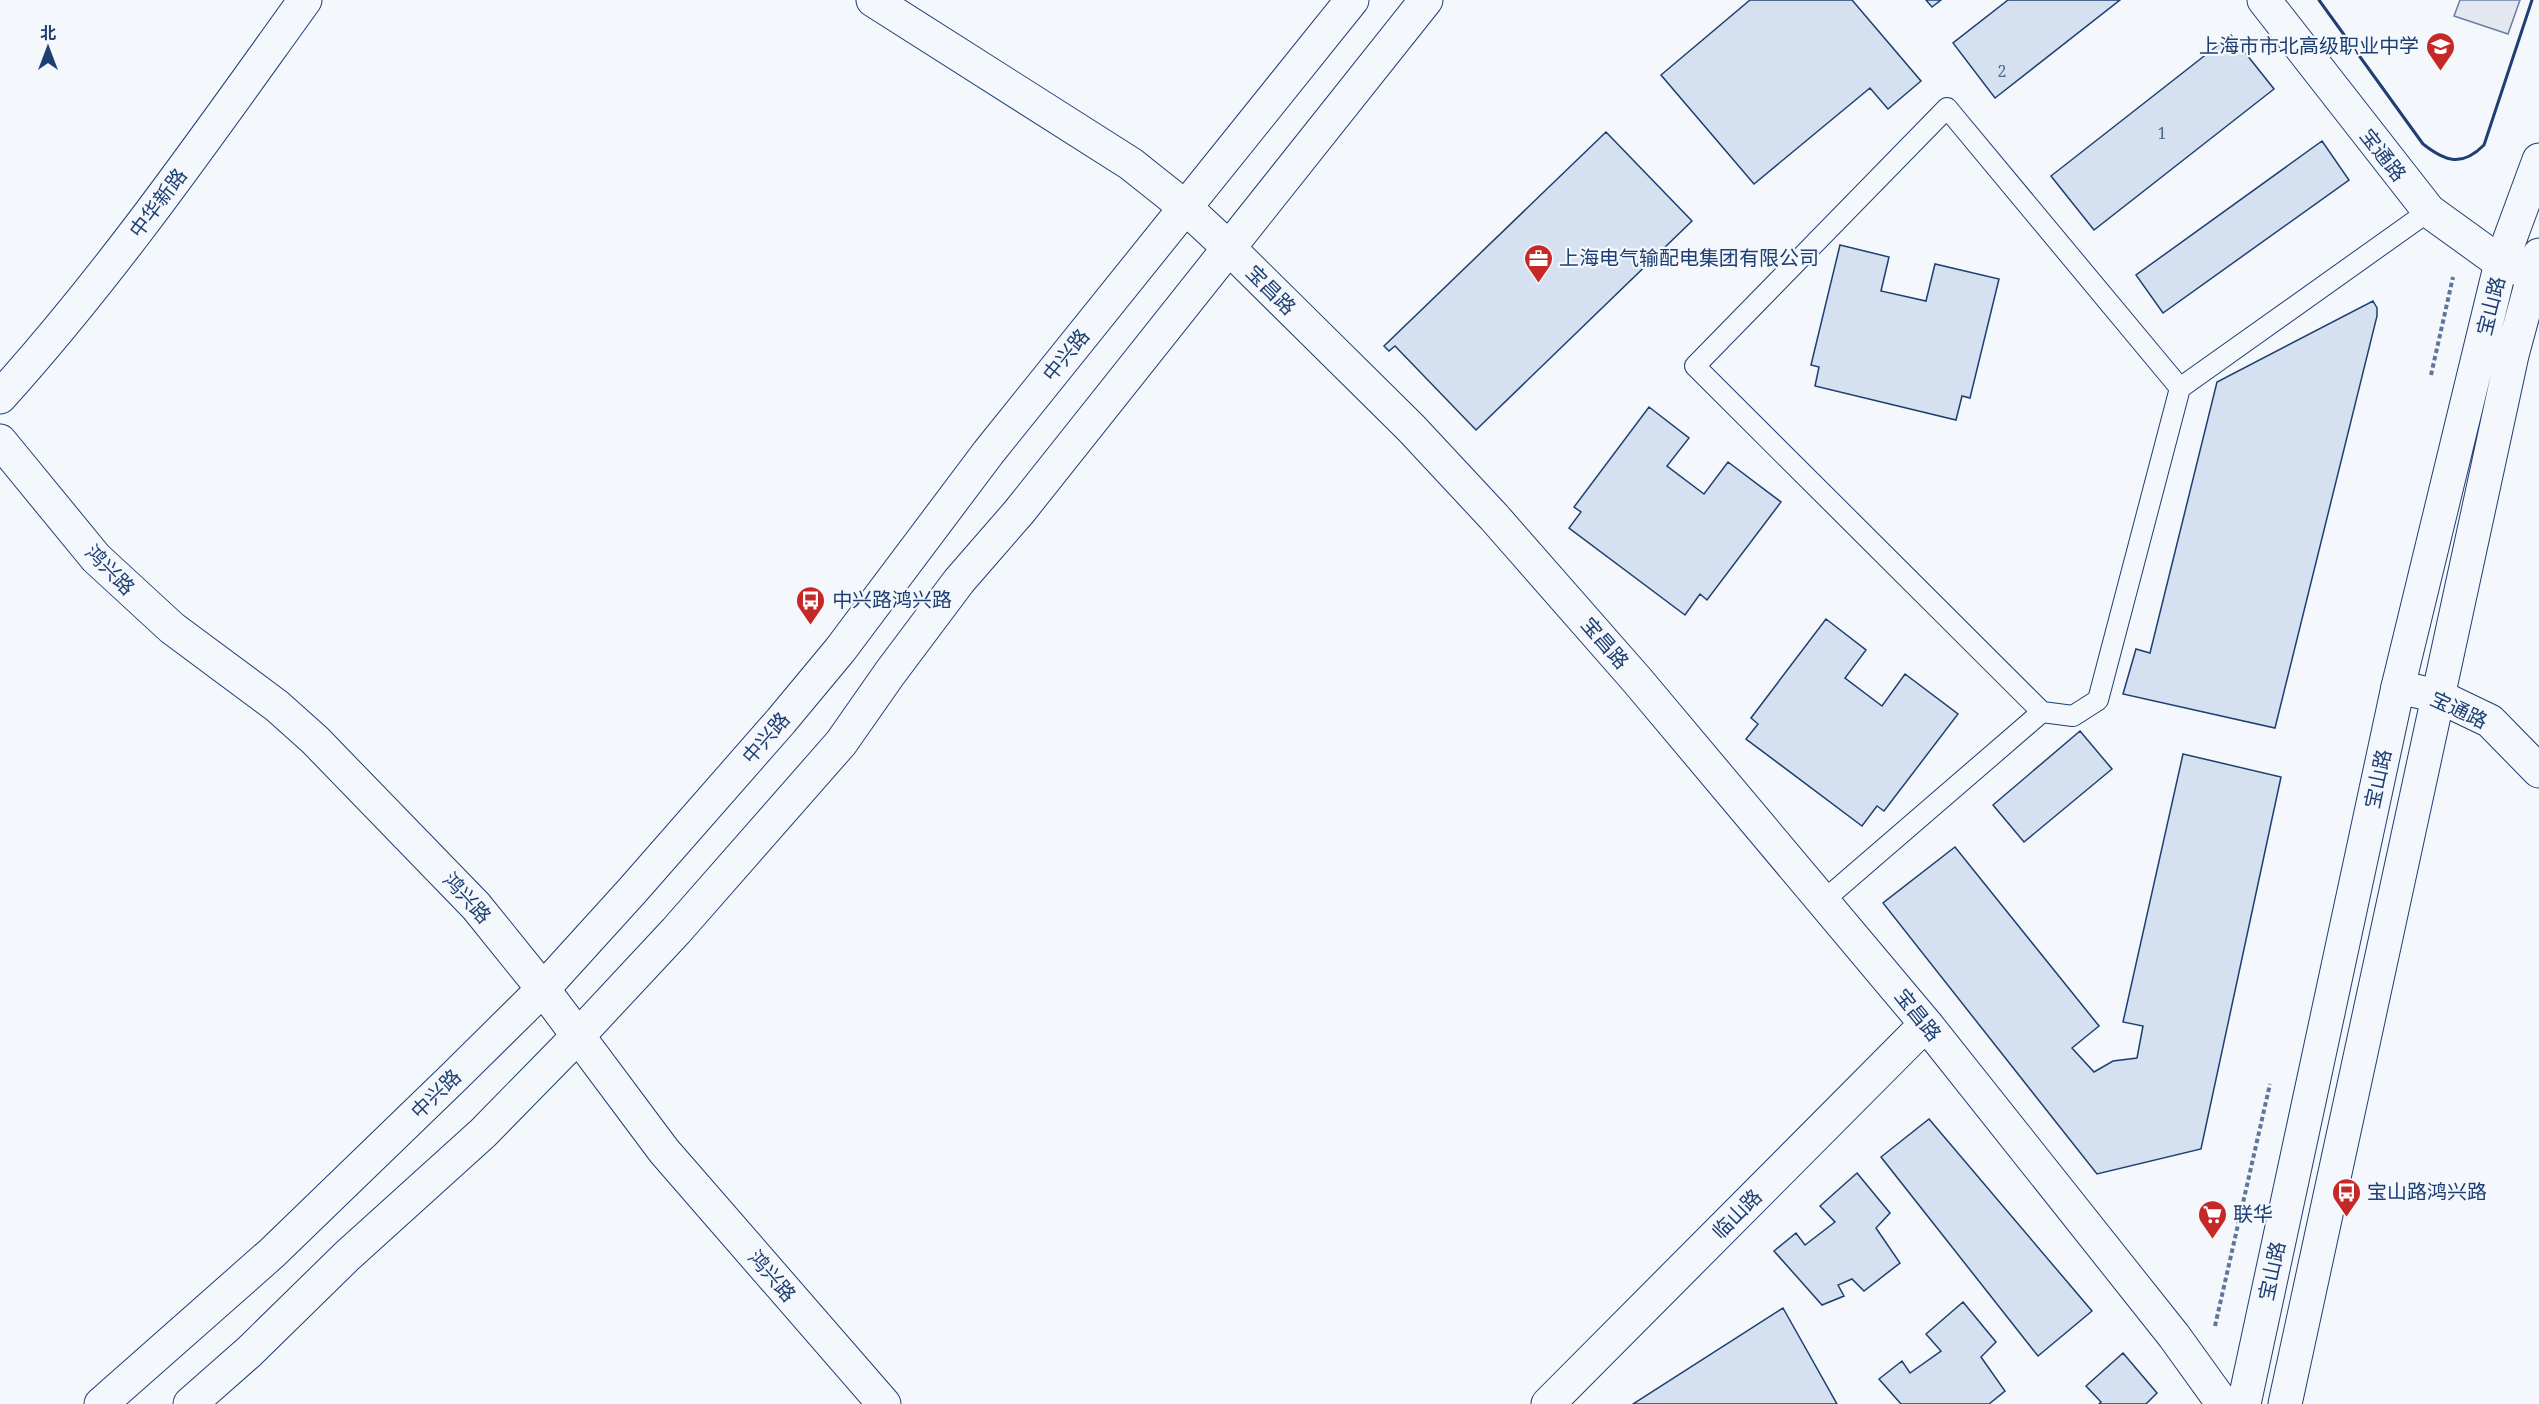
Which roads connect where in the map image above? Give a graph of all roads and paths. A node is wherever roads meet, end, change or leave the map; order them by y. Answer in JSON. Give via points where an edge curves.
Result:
{"nodes":[{"id":1,"x":305,"y":0,"type":"edge"},
{"id":2,"x":873,"y":0,"type":"edge"},
{"id":3,"x":1352,"y":0,"type":"edge"},
{"id":4,"x":1426,"y":0,"type":"edge"},
{"id":5,"x":2264,"y":0,"type":"edge"},
{"id":6,"x":2539,"y":160,"type":"edge"},
{"id":7,"x":1185,"y":207,"type":"junction"},
{"id":8,"x":2429,"y":211,"type":"junction"},
{"id":9,"x":1228,"y":247,"type":"junction"},
{"id":10,"x":2501,"y":263,"type":"junction"},
{"id":11,"x":2536,"y":264,"type":"edge"},
{"id":12,"x":2180,"y":388,"type":"junction"},
{"id":13,"x":0,"y":397,"type":"edge"},
{"id":14,"x":0,"y":441,"type":"edge"},
{"id":15,"x":2398,"y":687,"type":"junction"},
{"id":16,"x":2438,"y":696,"type":"junction"},
{"id":17,"x":2042,"y":712,"type":"junction"},
{"id":18,"x":2539,"y":771,"type":"edge"},
{"id":19,"x":1823,"y":901,"type":"junction"},
{"id":20,"x":543,"y":989,"type":"junction"},
{"id":21,"x":1926,"y":1024,"type":"junction"},
{"id":22,"x":578,"y":1036,"type":"junction"},
{"id":23,"x":101,"y":1404,"type":"edge"},
{"id":24,"x":190,"y":1404,"type":"edge"},
{"id":25,"x":884,"y":1404,"type":"edge"},
{"id":26,"x":1548,"y":1404,"type":"edge"},
{"id":27,"x":2223,"y":1404,"type":"edge"},
{"id":28,"x":2244,"y":1404,"type":"edge"},
{"id":29,"x":2285,"y":1404,"type":"edge"}],
"edges":[{"from":1,"to":13,"type":"main road","name":"中华新路","via":[[149,217]]},
{"from":2,"to":7,"type":"main road","name":"宝昌路","via":[[1131,164]]},
{"from":3,"to":7,"type":"main road","name":"中兴路"},
{"from":4,"to":9,"type":"main road"},
{"from":5,"to":8,"type":"main road","name":"宝通路"},
{"from":6,"to":10,"type":"main road","name":"宝山路"},
{"from":7,"to":9,"type":"main road","name":"宝昌路"},
{"from":7,"to":20,"type":"main road","name":"中兴路","via":[[988,453],[796,704]]},
{"from":8,"to":10,"type":"main road","name":"宝通路"},
{"from":8,"to":12,"type":"lane"},
{"from":9,"to":19,"type":"main road","name":"宝昌路","via":[[1411,428],[1494,517]]},
{"from":9,"to":22,"type":"main road","via":[[1019,512],[959,581],[841,743]]},
{"from":10,"to":11,"type":"main road","name":"宝通路"},
{"from":10,"to":15,"type":"main road","name":"宝山路"},
{"from":11,"to":16,"type":"main road","name":"宝山路","via":[[2512,355]]},
{"from":12,"to":17,"type":"lane","via":[[2098,700],[2073,716]]},
{"from":12,"to":17,"type":"lane","via":[[1947,108],[1695,366]]},
{"from":14,"to":20,"type":"main road","name":"鸿兴路","via":[[96,558],[172,628],[277,706],[315,740],[476,906]]},
{"from":15,"to":16,"type":"main road","name":"宝通路"},
{"from":15,"to":28,"type":"main road","name":"宝山路"},
{"from":16,"to":18,"type":"main road","name":"宝通路","via":[[2490,722]]},
{"from":16,"to":29,"type":"main road","name":"宝山路"},
{"from":17,"to":19,"type":"lane"},
{"from":19,"to":21,"type":"main road","name":"宝昌路"},
{"from":20,"to":22,"type":"main road","name":"鸿兴路"},
{"from":20,"to":23,"type":"main road","name":"中兴路","via":[[272,1253]]},
{"from":21,"to":26,"type":"main road","name":"临山路"},
{"from":21,"to":27,"type":"main road","name":"宝昌路","via":[[2174,1336]]},
{"from":22,"to":24,"type":"main road","via":[[483,1133]]},
{"from":22,"to":25,"type":"main road","name":"鸿兴路","via":[[664,1152]]}]}
